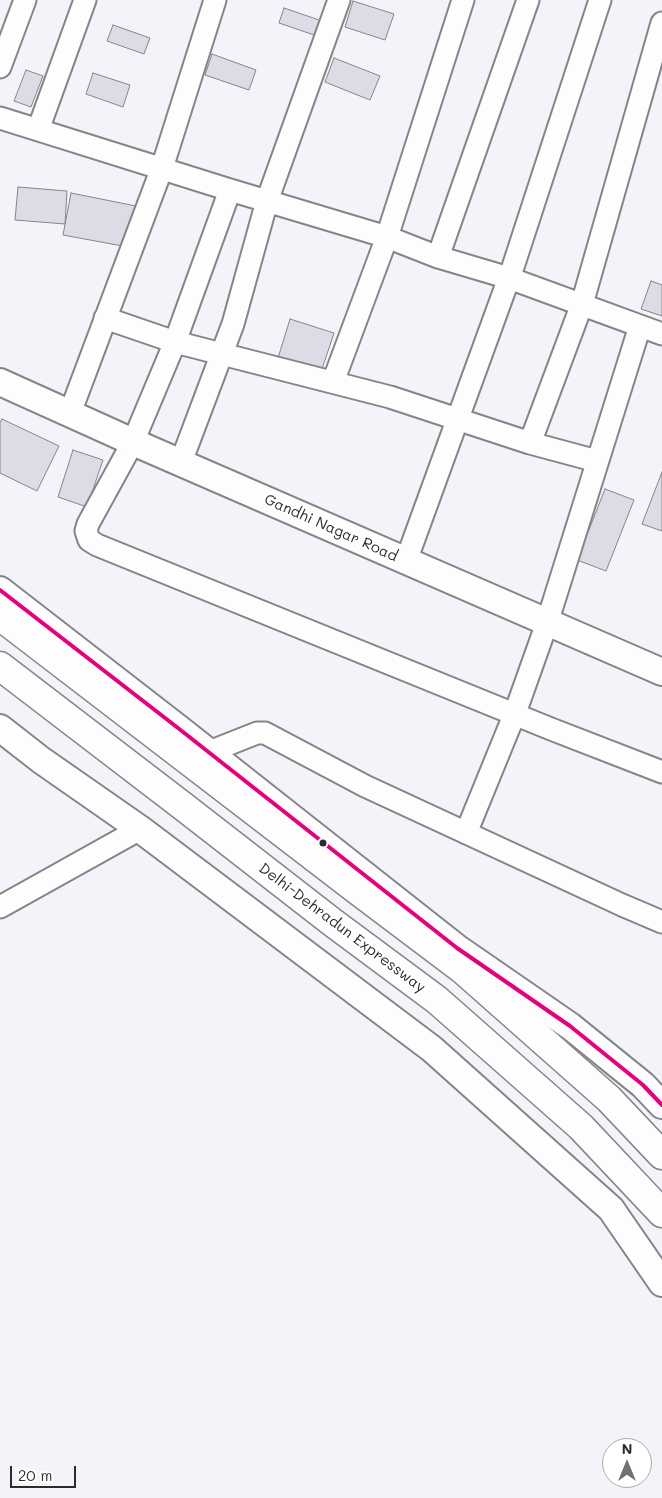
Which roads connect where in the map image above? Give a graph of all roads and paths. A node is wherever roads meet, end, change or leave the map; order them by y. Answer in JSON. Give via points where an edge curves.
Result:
{"nodes":[{"id":1,"x":24,"y":0,"type":"edge"},
{"id":2,"x":85,"y":0,"type":"edge"},
{"id":3,"x":215,"y":0,"type":"edge"},
{"id":4,"x":339,"y":0,"type":"edge"},
{"id":5,"x":462,"y":0,"type":"edge"},
{"id":6,"x":528,"y":0,"type":"edge"},
{"id":7,"x":600,"y":0,"type":"edge"},
{"id":8,"x":662,"y":24,"type":"edge"},
{"id":9,"x":0,"y":67,"type":"edge"},
{"id":10,"x":0,"y":118,"type":"edge"},
{"id":11,"x":38,"y":130,"type":"junction"},
{"id":12,"x":162,"y":168,"type":"junction"},
{"id":13,"x":230,"y":190,"type":"junction"},
{"id":14,"x":267,"y":201,"type":"junction"},
{"id":15,"x":387,"y":237,"type":"junction"},
{"id":16,"x":438,"y":257,"type":"junction"},
{"id":17,"x":509,"y":278,"type":"junction"},
{"id":18,"x":582,"y":304,"type":"junction"},
{"id":19,"x":105,"y":318,"type":"junction"},
{"id":20,"x":640,"y":326,"type":"junction"},
{"id":21,"x":662,"y":334,"type":"edge"},
{"id":22,"x":175,"y":342,"type":"junction"},
{"id":23,"x":222,"y":355,"type":"junction"},
{"id":24,"x":0,"y":382,"type":"edge"},
{"id":25,"x":333,"y":382,"type":"junction"},
{"id":26,"x":70,"y":413,"type":"junction"},
{"id":27,"x":458,"y":419,"type":"junction"},
{"id":28,"x":133,"y":442,"type":"junction"},
{"id":29,"x":530,"y":443,"type":"junction"},
{"id":30,"x":598,"y":461,"type":"junction"},
{"id":31,"x":181,"y":462,"type":"junction"},
{"id":32,"x":406,"y":561,"type":"junction"},
{"id":33,"x":0,"y":590,"type":"edge"},
{"id":34,"x":0,"y":616,"type":"edge"},
{"id":35,"x":546,"y":623,"type":"junction"},
{"id":36,"x":0,"y":666,"type":"edge"},
{"id":37,"x":662,"y":672,"type":"edge"},
{"id":38,"x":514,"y":713,"type":"junction"},
{"id":39,"x":0,"y":728,"type":"edge"},
{"id":40,"x":209,"y":752,"type":"junction"},
{"id":41,"x":662,"y":772,"type":"edge"},
{"id":42,"x":140,"y":829,"type":"junction"},
{"id":43,"x":466,"y":833,"type":"junction"},
{"id":44,"x":0,"y":907,"type":"edge"},
{"id":45,"x":662,"y":922,"type":"edge"},
{"id":46,"x":662,"y":1104,"type":"edge"},
{"id":47,"x":662,"y":1155,"type":"edge"},
{"id":48,"x":662,"y":1213,"type":"edge"},
{"id":49,"x":662,"y":1283,"type":"edge"}],
"edges":[{"from":1,"to":9,"type":"street"},
{"from":2,"to":11,"type":"street"},
{"from":3,"to":12,"type":"street"},
{"from":4,"to":14,"type":"street"},
{"from":5,"to":15,"type":"street"},
{"from":6,"to":16,"type":"street"},
{"from":7,"to":17,"type":"street"},
{"from":8,"to":18,"type":"street"},
{"from":10,"to":11,"type":"street"},
{"from":11,"to":12,"type":"street"},
{"from":12,"to":13,"type":"street"},
{"from":12,"to":19,"type":"street"},
{"from":13,"to":14,"type":"street"},
{"from":13,"to":22,"type":"street"},
{"from":14,"to":15,"type":"street"},
{"from":14,"to":23,"type":"street"},
{"from":15,"to":16,"type":"street"},
{"from":15,"to":25,"type":"street"},
{"from":16,"to":17,"type":"street"},
{"from":17,"to":18,"type":"street"},
{"from":17,"to":27,"type":"street"},
{"from":18,"to":20,"type":"street"},
{"from":18,"to":29,"type":"street"},
{"from":19,"to":22,"type":"street"},
{"from":19,"to":26,"type":"street"},
{"from":20,"to":21,"type":"street"},
{"from":20,"to":30,"type":"street"},
{"from":22,"to":23,"type":"street"},
{"from":22,"to":28,"type":"street"},
{"from":23,"to":25,"type":"street"},
{"from":23,"to":31,"type":"street"},
{"from":24,"to":26,"type":"street","name":"Gandhi Nagar Road"},
{"from":25,"to":27,"type":"street"},
{"from":26,"to":28,"type":"street","name":"Gandhi Nagar Road"},
{"from":27,"to":29,"type":"street"},
{"from":27,"to":32,"type":"street"},
{"from":28,"to":31,"type":"street","name":"Gandhi Nagar Road"},
{"from":28,"to":38,"type":"street","via":[[88,524],[89,540]]},
{"from":29,"to":30,"type":"street"},
{"from":30,"to":35,"type":"street"},
{"from":31,"to":32,"type":"street","name":"Gandhi Nagar Road"},
{"from":32,"to":35,"type":"street","name":"Gandhi Nagar Road"},
{"from":33,"to":40,"type":"street"},
{"from":34,"to":47,"type":"highway","via":[[462,969],[609,1099]]},
{"from":35,"to":37,"type":"street","name":"Gandhi Nagar Road"},
{"from":35,"to":38,"type":"street"},
{"from":36,"to":48,"type":"highway","name":"Delhi-Dehradun Expressway","via":[[437,1000],[581,1127]]},
{"from":38,"to":41,"type":"street"},
{"from":38,"to":43,"type":"street"},
{"from":39,"to":42,"type":"street"},
{"from":40,"to":43,"type":"street","via":[[257,733],[265,733],[365,786]]},
{"from":40,"to":46,"type":"street","via":[[457,948],[570,1026]]},
{"from":42,"to":44,"type":"street"},
{"from":42,"to":49,"type":"street","via":[[432,1049],[611,1209]]},
{"from":43,"to":45,"type":"street"}]}
